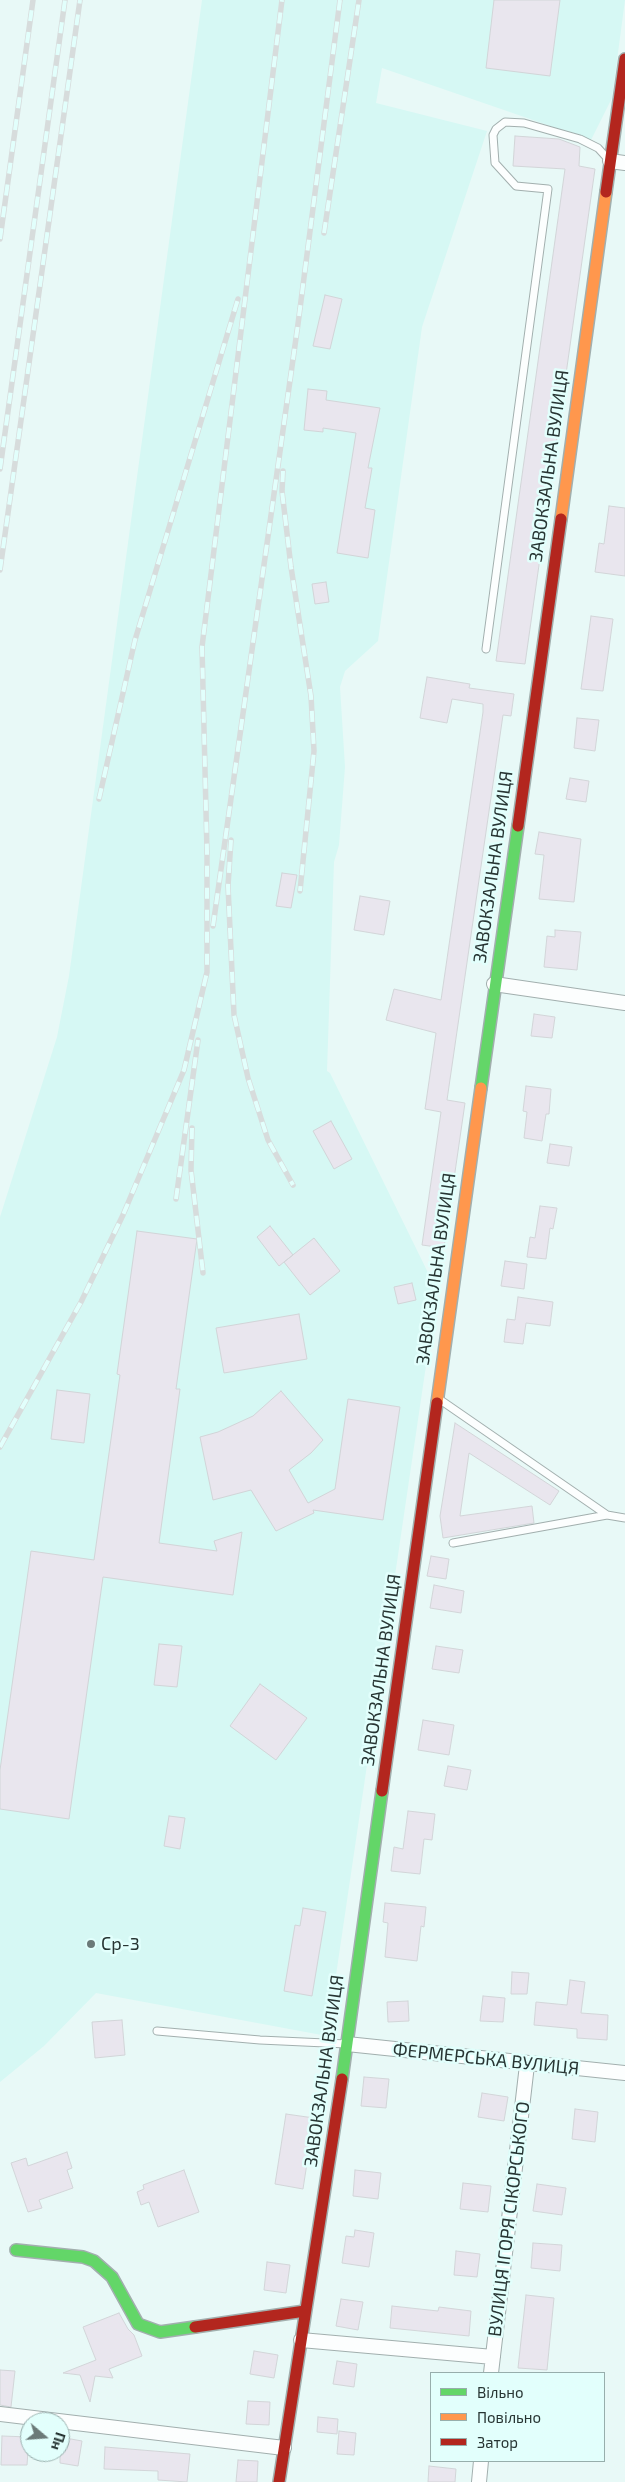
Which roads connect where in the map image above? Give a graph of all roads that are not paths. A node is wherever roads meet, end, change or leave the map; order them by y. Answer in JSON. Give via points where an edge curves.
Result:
{"nodes":[{"id":1,"x":625,"y":59,"type":"edge"},
{"id":2,"x":610,"y":161,"type":"junction"},
{"id":3,"x":625,"y":163,"type":"edge"},
{"id":4,"x":486,"y":649,"type":"dead end"},
{"id":5,"x":494,"y":984,"type":"junction"},
{"id":6,"x":625,"y":1003,"type":"edge"},
{"id":7,"x":436,"y":1398,"type":"junction"},
{"id":8,"x":607,"y":1516,"type":"junction"},
{"id":9,"x":625,"y":1518,"type":"edge"},
{"id":10,"x":453,"y":1543,"type":"dead end"},
{"id":11,"x":157,"y":2031,"type":"dead end"},
{"id":12,"x":347,"y":2044,"type":"junction"},
{"id":13,"x":528,"y":2065,"type":"junction"},
{"id":14,"x":625,"y":2074,"type":"edge"},
{"id":15,"x":16,"y":2250,"type":"dead end"},
{"id":16,"x":305,"y":2311,"type":"junction"},
{"id":17,"x":301,"y":2340,"type":"junction"},
{"id":18,"x":493,"y":2357,"type":"junction"},
{"id":19,"x":491,"y":2372,"type":"edge"},
{"id":20,"x":0,"y":2414,"type":"edge"},
{"id":21,"x":284,"y":2448,"type":"junction"},
{"id":22,"x":481,"y":2462,"type":"edge"},
{"id":23,"x":279,"y":2482,"type":"edge"},
{"id":24,"x":479,"y":2482,"type":"edge"}],
"edges":[{"from":1,"to":2,"type":"street","name":"ЗАВОКЗАЛЬНА ВУЛИЦЯ"},
{"from":2,"to":3,"type":"street"},
{"from":2,"to":4,"type":"lane","via":[[598,148],[580,139],[524,123],[505,122],[493,135],[495,163],[516,186],[548,189]]},
{"from":2,"to":5,"type":"street","name":"ЗАВОКЗАЛЬНА ВУЛИЦЯ"},
{"from":5,"to":6,"type":"street"},
{"from":5,"to":7,"type":"street","name":"ЗАВОКЗАЛЬНА ВУЛИЦЯ"},
{"from":7,"to":8,"type":"lane"},
{"from":7,"to":12,"type":"street","name":"ЗАВОКЗАЛЬНА ВУЛИЦЯ"},
{"from":8,"to":9,"type":"lane"},
{"from":8,"to":10,"type":"lane"},
{"from":11,"to":12,"type":"lane"},
{"from":12,"to":13,"type":"street","name":"ФЕРМЕРСЬКА ВУЛИЦЯ"},
{"from":12,"to":16,"type":"street","name":"ЗАВОКЗАЛЬНА ВУЛИЦЯ"},
{"from":13,"to":14,"type":"street","name":"ФЕРМЕРСЬКА ВУЛИЦЯ"},
{"from":13,"to":18,"type":"street","name":"ВУЛИЦЯ ІГОРЯ СІКОРСЬКОГО"},
{"from":15,"to":16,"type":"street","via":[[94,2260],[112,2277],[138,2324],[154,2331]]},
{"from":16,"to":17,"type":"street","name":"ЗАВОКЗАЛЬНА ВУЛИЦЯ"},
{"from":17,"to":18,"type":"street"},
{"from":17,"to":21,"type":"street","name":"ЗАВОКЗАЛЬНА ВУЛИЦЯ"},
{"from":18,"to":19,"type":"street","name":"ВУЛИЦЯ ІГОРЯ СІКОРСЬКОГО"},
{"from":20,"to":21,"type":"street"},
{"from":21,"to":23,"type":"street","name":"ЗАВОКЗАЛЬНА ВУЛИЦЯ"},
{"from":22,"to":24,"type":"street"}]}
